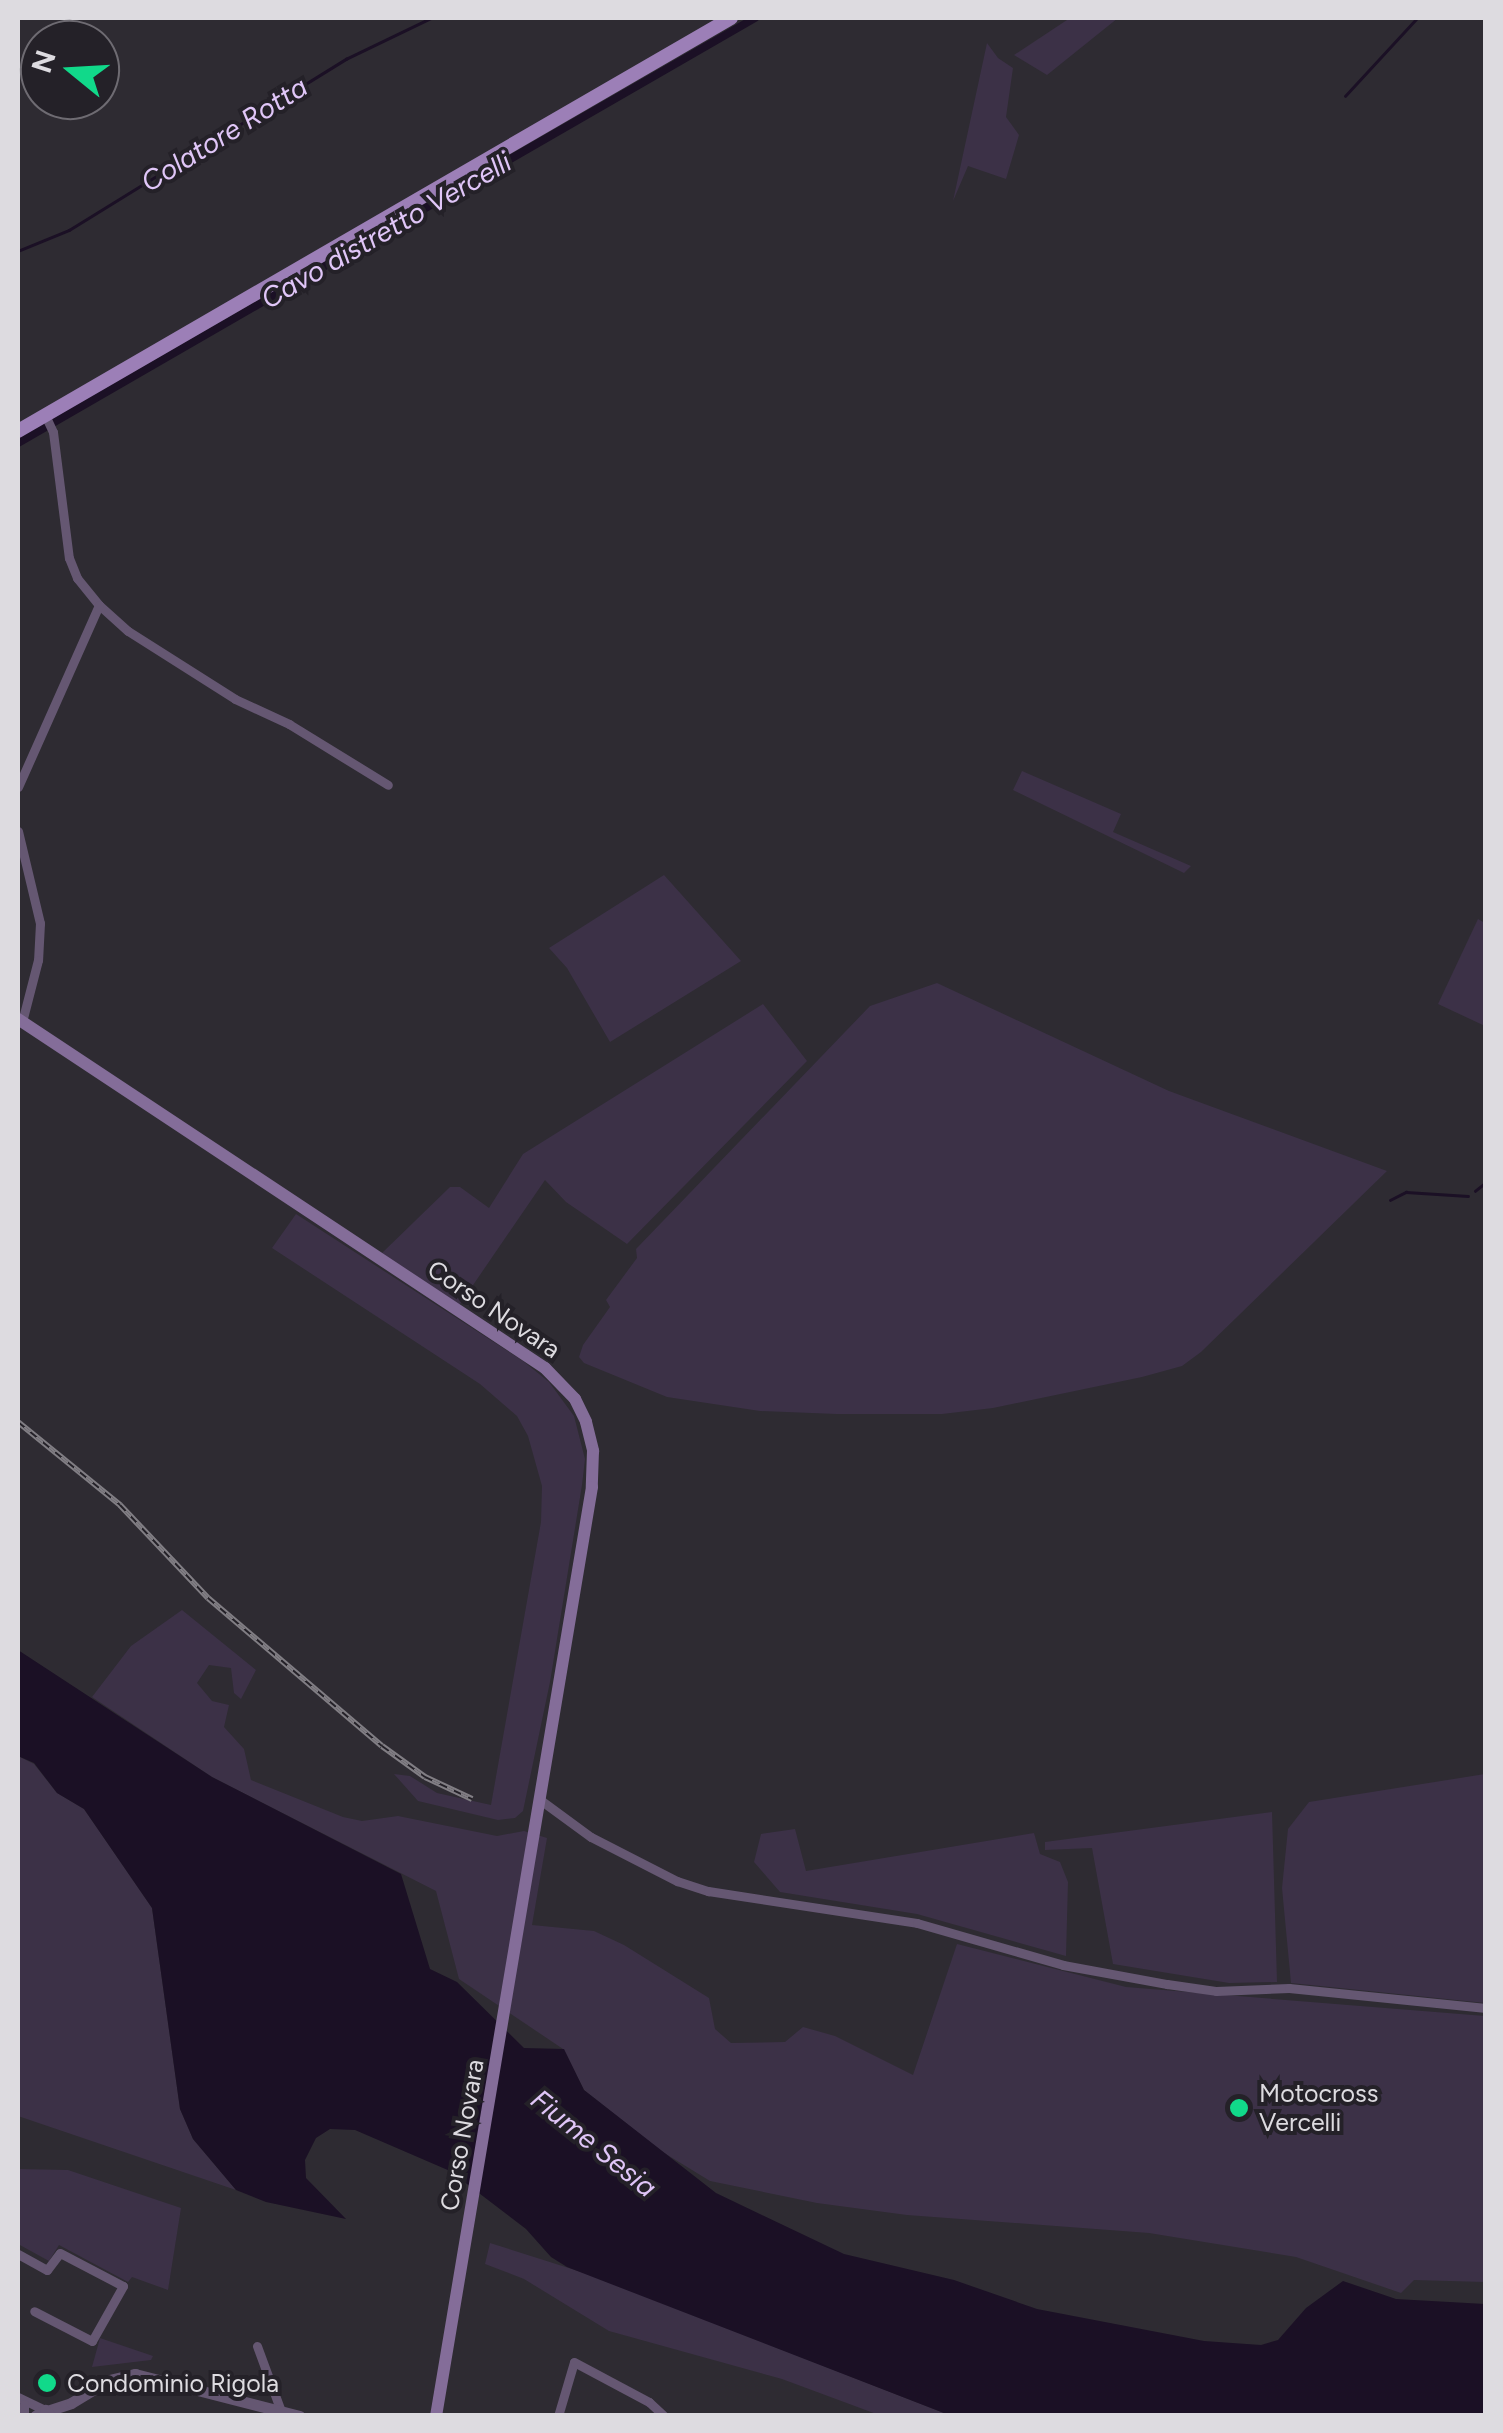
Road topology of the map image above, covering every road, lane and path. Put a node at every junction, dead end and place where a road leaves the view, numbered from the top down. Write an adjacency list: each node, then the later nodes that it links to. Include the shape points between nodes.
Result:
1 (731, 18): 2 (main road)
2 (46, 417): 3 (main road); 4 (street, via 69,558)
3 (18, 430)
4 (99, 605): 5 (street, via 235,699); 6 (street)
5 (388, 785)
6 (18, 787)
7 (18, 830): 8 (street, via 40,923 38,960)
8 (20, 1021): 9 (main road, Corso Novara, via 545,1368 576,1399 594,1451 592,1487)
9 (539, 1798): 10 (street, via 591,1837 708,1891 917,1924 1063,1965 1167,1984 1289,1988); 17 (main road, Corso Novara)
10 (1486, 2008)
11 (18, 2254): 12 (street, via 47,2270 60,2253 123,2286 92,2341)
12 (34, 2311)
13 (256, 2346): 16 (street)
14 (21, 2404): 15 (street)
15 (45, 2414): 16 (street, via 109,2380 135,2374)
16 (290, 2414)
17 (437, 2415)
18 (558, 2416): 19 (street, via 574,2362)
19 (664, 2416)

